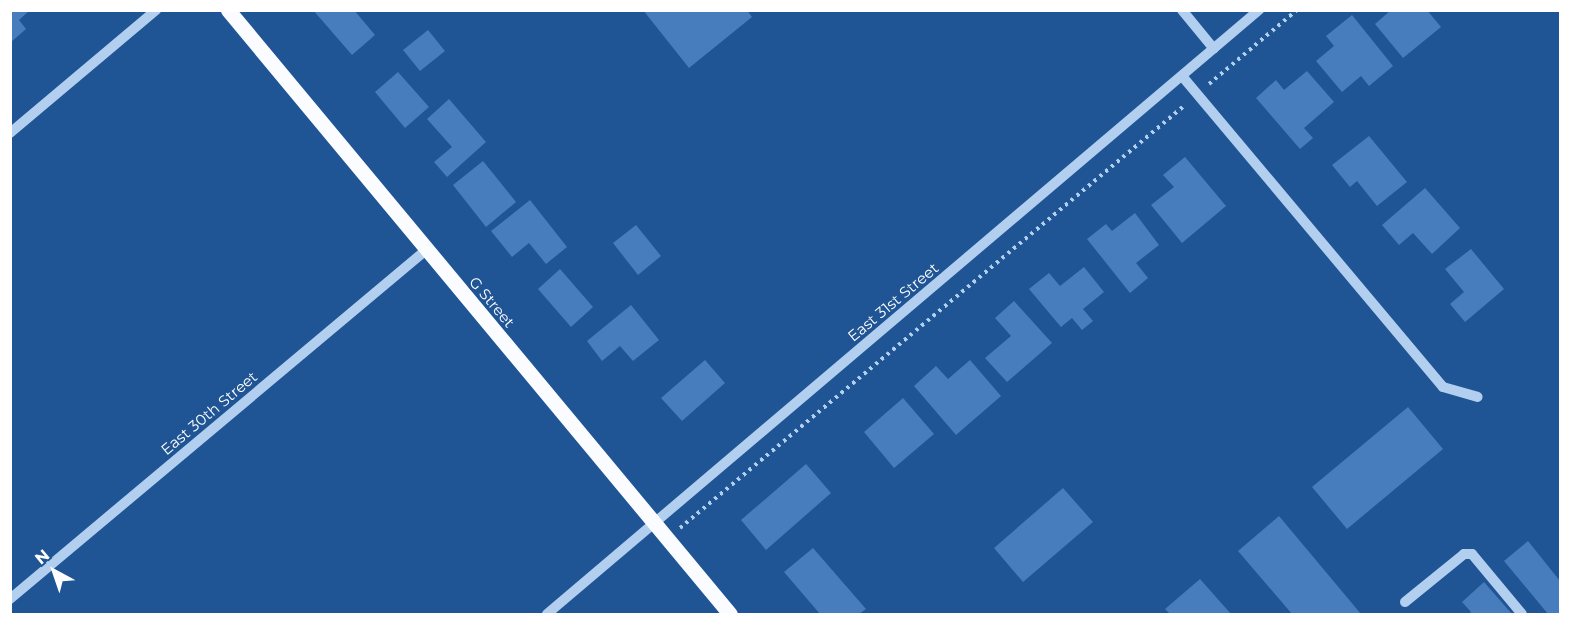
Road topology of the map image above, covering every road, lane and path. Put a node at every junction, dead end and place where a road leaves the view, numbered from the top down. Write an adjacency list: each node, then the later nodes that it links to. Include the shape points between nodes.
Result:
1 (156, 10): 9 (street)
2 (228, 10): 10 (main road, G Street)
3 (1182, 10): 6 (street)
4 (1259, 10): 6 (street, East 31st Street)
5 (1298, 10): 8 (path)
6 (1214, 49): 7 (street, East 31st Street)
7 (1182, 76): 8 (street); 12 (street, East 31st Street)
8 (1197, 94): 11 (street, via 1443,387); 13 (path)
9 (10, 133)
10 (426, 250): 12 (main road, G Street); 14 (street, East 30th Street)
11 (1478, 396)
12 (654, 526): 13 (main road, G Street); 16 (street, East 31st Street)
13 (666, 540): 17 (main road, G Street)
14 (10, 599)
15 (1405, 603): 18 (street, via 1464,554 1472,554)
16 (547, 615)
17 (730, 615)
18 (1522, 615)

